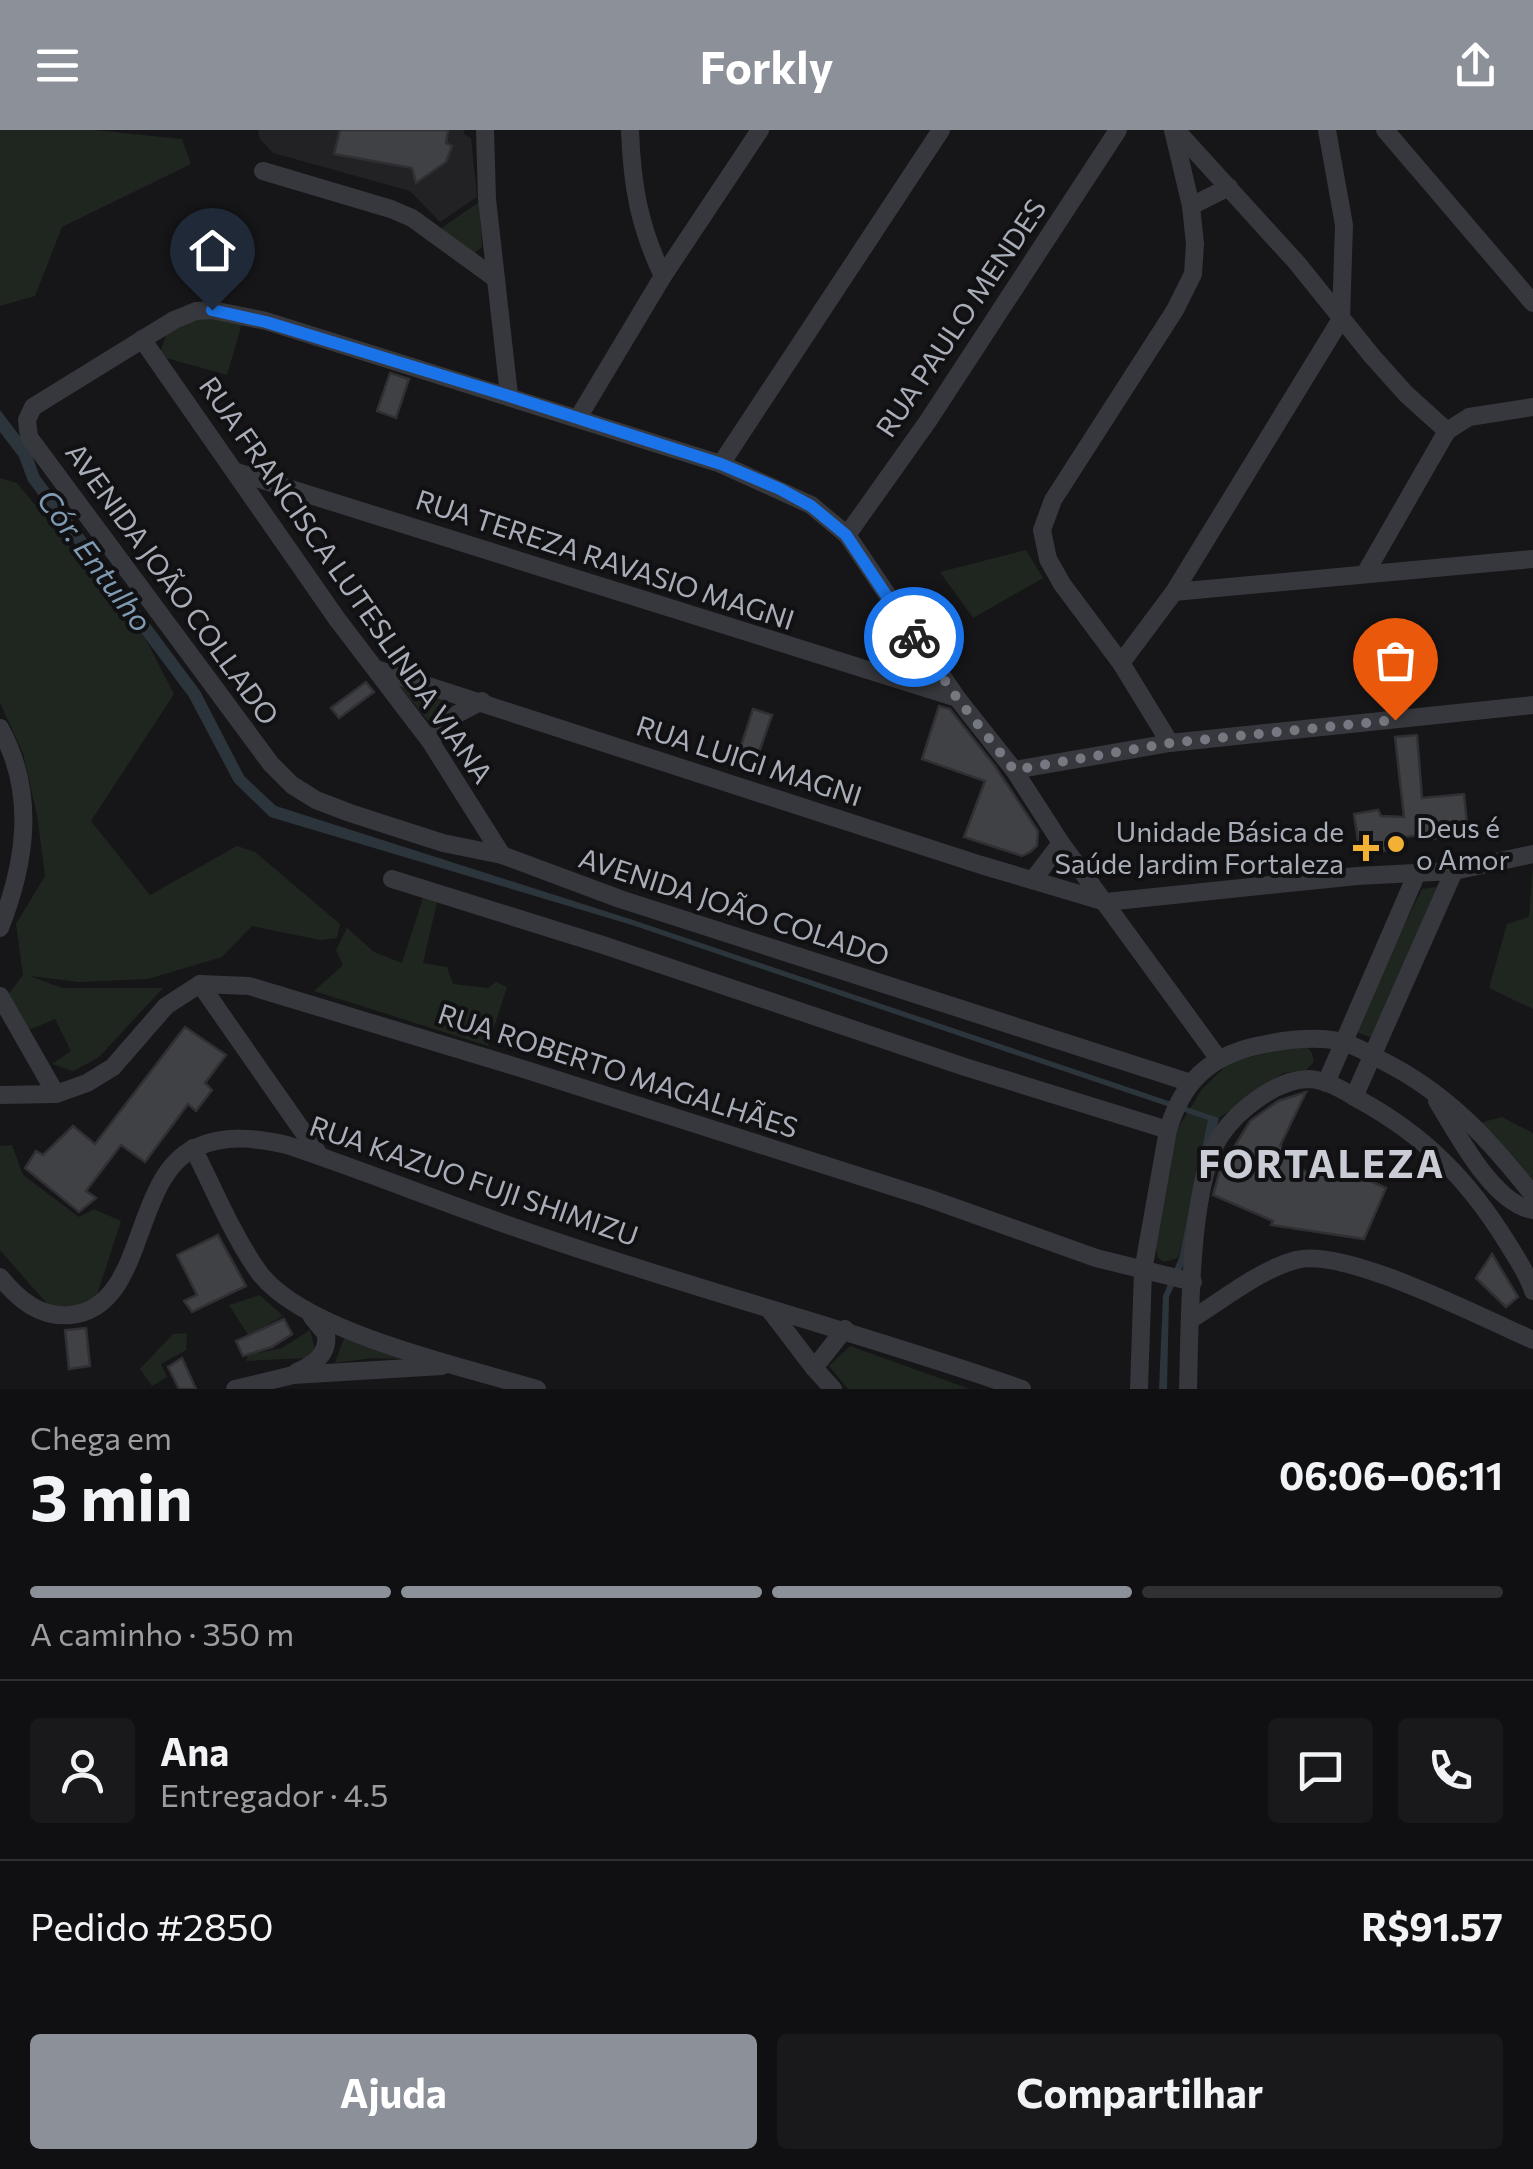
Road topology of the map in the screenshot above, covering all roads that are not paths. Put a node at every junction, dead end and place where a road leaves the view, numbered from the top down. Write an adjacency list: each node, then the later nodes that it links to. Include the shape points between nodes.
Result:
1 (485, 130): 13 (street)
2 (630, 130): 12 (street, via 635,198)
3 (760, 130): 12 (street)
4 (941, 130): 21 (street)
5 (1118, 130): 23 (street, RUA PAULO MENDES)
6 (1174, 130): 10 (street); 11 (street)
7 (1385, 130): 14 (street)
8 (1330, 131): 15 (street, via 1344,225)
9 (263, 171): 13 (street, via 412,218)
10 (1229, 187): 11 (street); 15 (street)
11 (1191, 206): 27 (street, via 1193,274 1053,500 1042,530 1062,584)
12 (663, 276): 19 (street)
13 (496, 280): 17 (street)
14 (1533, 302)
15 (1340, 319): 20 (street); 26 (street)
16 (142, 339): 17 (street, via 174,320 212,310); 22 (street, RUA FRANCISCA LUTESLINDA VIANA); 35 (street, AVENIDA JOÃO COLLADO, via 33,407 26,420 29,437)
17 (509, 396): 19 (street)
18 (1533, 407): 20 (street, via 1469,417)
19 (578, 418): 21 (street)
20 (1447, 431): 25 (street)
21 (721, 464): 23 (street, via 811,506)
22 (237, 472): 28 (street, RUA FRANCISCA LUTESLINDA VIANA); 29 (street, RUA TEREZA RAVASIO MAGNI)
23 (846, 535): 29 (street)
24 (1533, 559): 25 (street)
25 (1366, 572): 26 (street)
26 (1174, 592): 27 (street)
27 (1121, 663): 34 (street)
28 (376, 669): 30 (street, RUA LUIGI MAGNI); 33 (street, RUA FRANCISCA LUTESLINDA VIANA)
29 (957, 698): 36 (street)
30 (482, 701): 33 (street); 43 (street, RUA LUIGI MAGNI)
31 (1533, 705): 34 (street)
32 (0, 728): 45 (street, via 19,772 24,830)
33 (430, 741): 39 (street, RUA FRANCISCA LUTESLINDA VIANA)
34 (1170, 743): 36 (street)
35 (271, 764): 39 (street, AVENIDA JOÃO COLADO, via 292,785 333,807)
36 (1014, 770): 37 (street)
37 (1061, 842): 43 (street); 44 (street)
38 (1533, 854): 40 (street)
39 (502, 855): 52 (street, AVENIDA JOÃO COLADO)
40 (1454, 871): 41 (street); 49 (street)
41 (1417, 873): 44 (street); 48 (street)
42 (392, 879): 57 (street)
43 (1033, 880): 44 (street, RUA LUIGI MAGNI)
44 (1106, 902): 50 (street)
45 (0, 928)
46 (200, 984): 54 (street, via 166,1006 113,1066); 59 (street); 62 (street, RUA ROBERTO MAGALHÃES, via 249,986 517,1067)
47 (0, 996): 54 (street)
48 (1343, 1042): 49 (street); 50 (street, via 1274,1042); 53 (street)
49 (1372, 1055): 51 (street); 56 (street)
50 (1218, 1058): 52 (street)
51 (1425, 1082): 60 (street, via 1487,1140); 61 (street, via 1500,1192)
52 (1191, 1083): 57 (street)
53 (1326, 1083): 56 (street); 64 (street, via 1308,1079 1276,1089 1220,1136 1203,1185)
54 (56, 1094): 55 (street)
55 (0, 1095)
56 (1354, 1097): 65 (street, via 1434,1150 1494,1221)
57 (1168, 1130): 62 (street)
58 (193, 1148): 59 (street, RUA KAZUO FUJI SHIMIZU, via 246,1138); 63 (street, via 164,1176 122,1275 95,1307 58,1316 31,1308); 67 (street, via 258,1270)
59 (320, 1156): 66 (street, RUA KAZUO FUJI SHIMIZU, via 537,1236)
60 (1533, 1196)
61 (1533, 1210)
62 (1143, 1271): 64 (street, RUA ROBERTO MAGALHÃES); 78 (street)
63 (0, 1277)
64 (1193, 1282): 68 (street)
65 (1532, 1282)
66 (769, 1309): 69 (street, RUA KAZUO FUJI SHIMIZU); 72 (street)
67 (310, 1315): 71 (street); 73 (street, via 326,1334 325,1350)
68 (1190, 1320): 70 (street, via 1272,1270 1313,1258 1354,1264); 79 (street)
69 (845, 1329): 72 (street); 77 (street, RUA KAZUO FUJI SHIMIZU)
70 (1533, 1340)
71 (450, 1365): 73 (street); 75 (street)
72 (814, 1368): 76 (street)
73 (292, 1374): 74 (street)
74 (235, 1389)
75 (537, 1389)
76 (833, 1389)
77 (1022, 1389)
78 (1139, 1389)
79 (1188, 1389)

